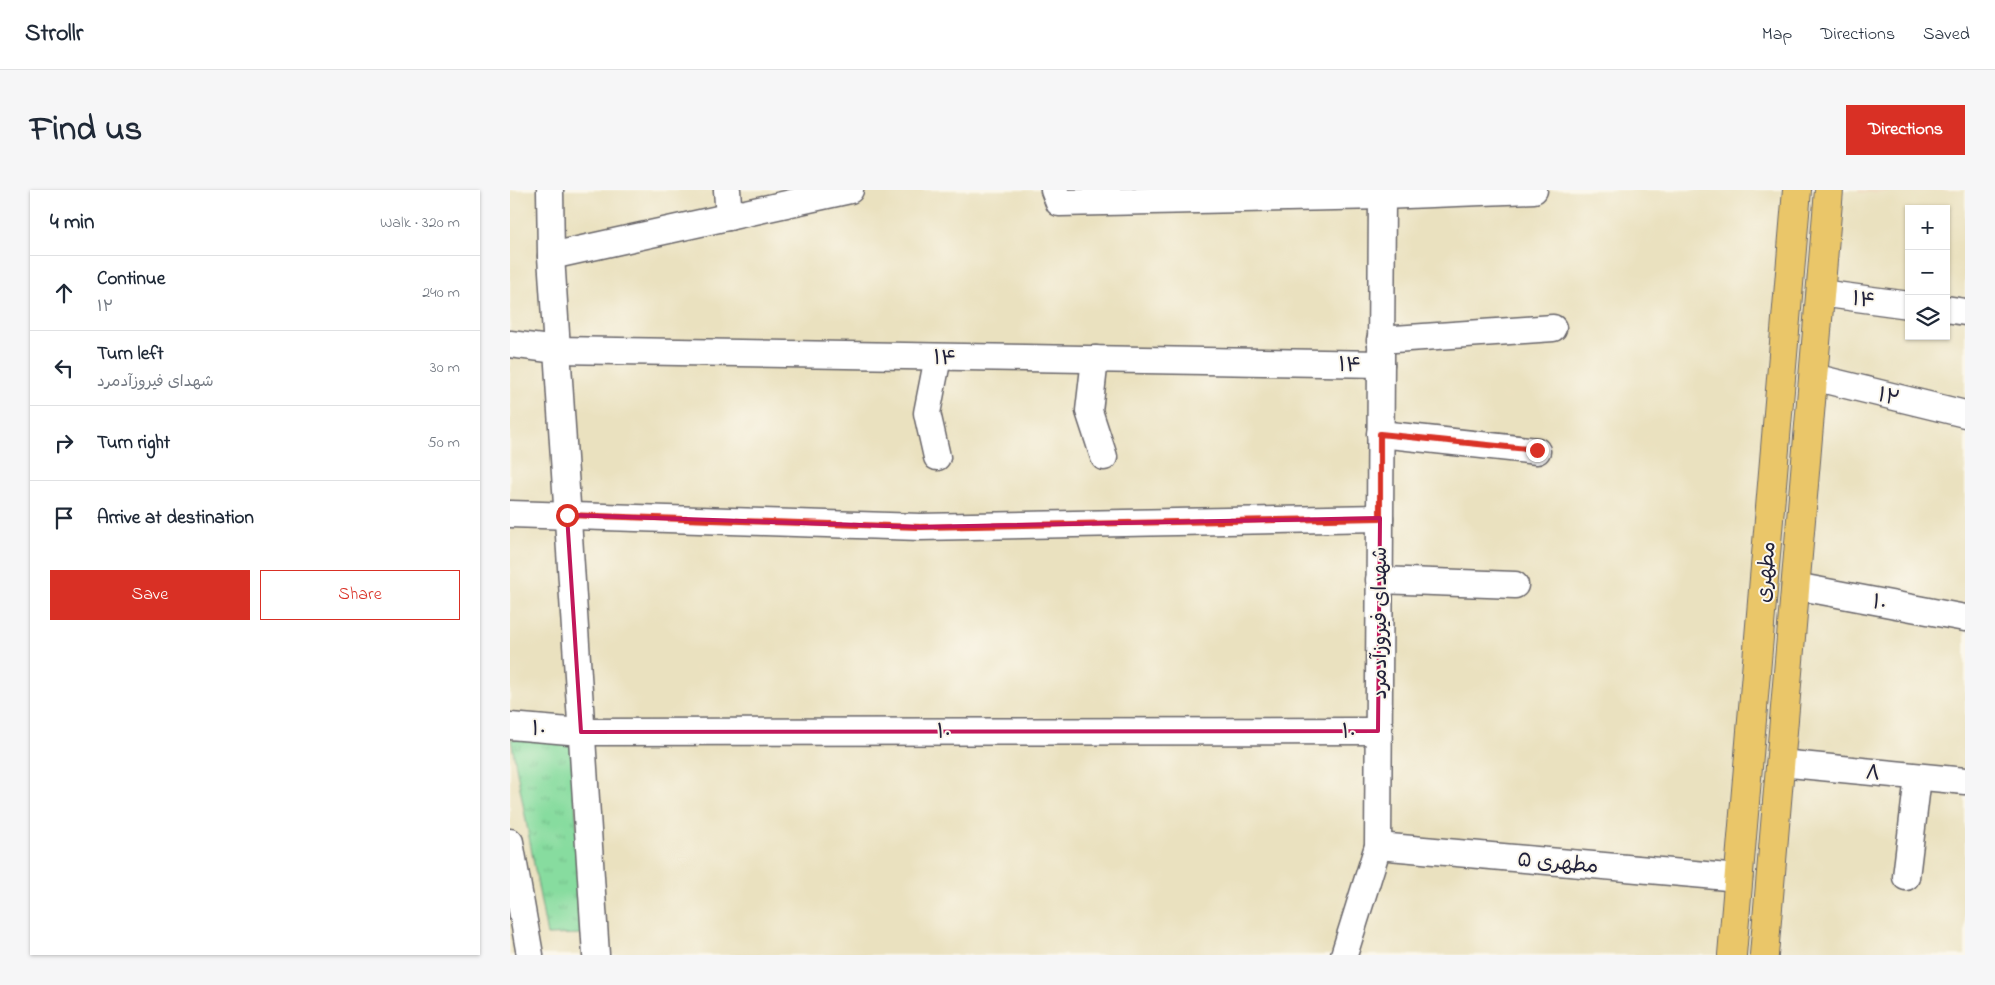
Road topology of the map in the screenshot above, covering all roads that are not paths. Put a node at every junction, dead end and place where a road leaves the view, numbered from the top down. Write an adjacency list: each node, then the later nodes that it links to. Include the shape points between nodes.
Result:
1 (550, 190): 10 (street)
2 (727, 190): 9 (street)
3 (850, 190): 9 (street)
4 (1054, 190): 8 (street, via 1059,203)
5 (1534, 190): 8 (street)
6 (1797, 190): 43 (main road, مطهری)
7 (1829, 190): 11 (main road, مطهری)
8 (1369, 193): 18 (street, شهدای فیروزآدمرد)
9 (729, 216): 10 (street)
10 (551, 256): 17 (street)
11 (1820, 293): 12 (street, ۱۴); 21 (main road, مطهری)
12 (1905, 304)
13 (1950, 310): 14 (street)
14 (1965, 312)
15 (1553, 328): 18 (street, ۱۴)
16 (510, 344): 17 (street, ۱۴)
17 (557, 350): 19 (street, ۱۴); 28 (street)
18 (1381, 352): 20 (street, ۱۴); 23 (street, شهدای فیروزآدمرد)
19 (938, 357): 20 (street, ۱۴); 25 (street, via 927,413)
20 (1095, 359): 26 (street, via 1090,411)
21 (1813, 377): 22 (street, ۱۲); 32 (main road, مطهری)
22 (1965, 414)
23 (1380, 434): 24 (street); 29 (street, شهدای فیروزآدمرد)
24 (1537, 450)
25 (936, 457)
26 (1104, 457)
27 (510, 514): 28 (street)
28 (567, 515): 29 (street, via 920,527); 36 (street)
29 (1380, 518): 30 (street, شهدای فیروزآدمرد)
30 (1379, 580): 31 (street); 35 (street, شهدای فیروزآدمرد)
31 (1515, 585)
32 (1795, 586): 33 (street, ۱۰); 37 (main road, مطهری)
33 (1965, 618)
34 (510, 726): 36 (street, ۱۰)
35 (1378, 731): 36 (street, ۱۰); 41 (street, شهدای فیروزآدمرد)
36 (581, 732): 45 (street)
37 (1780, 762): 38 (street, ۸); 48 (main road, مطهری)
38 (1918, 776): 39 (street, ۸); 42 (street)
39 (1965, 781)
40 (510, 842): 44 (street)
41 (1378, 846): 43 (street, مطهری ۵); 46 (street, شهدای فیروزآدمرد)
42 (1906, 877)
43 (1739, 878): 47 (main road, مطهری)
44 (530, 955)
45 (596, 955)
46 (1344, 955)
47 (1732, 955)
48 (1764, 955)

